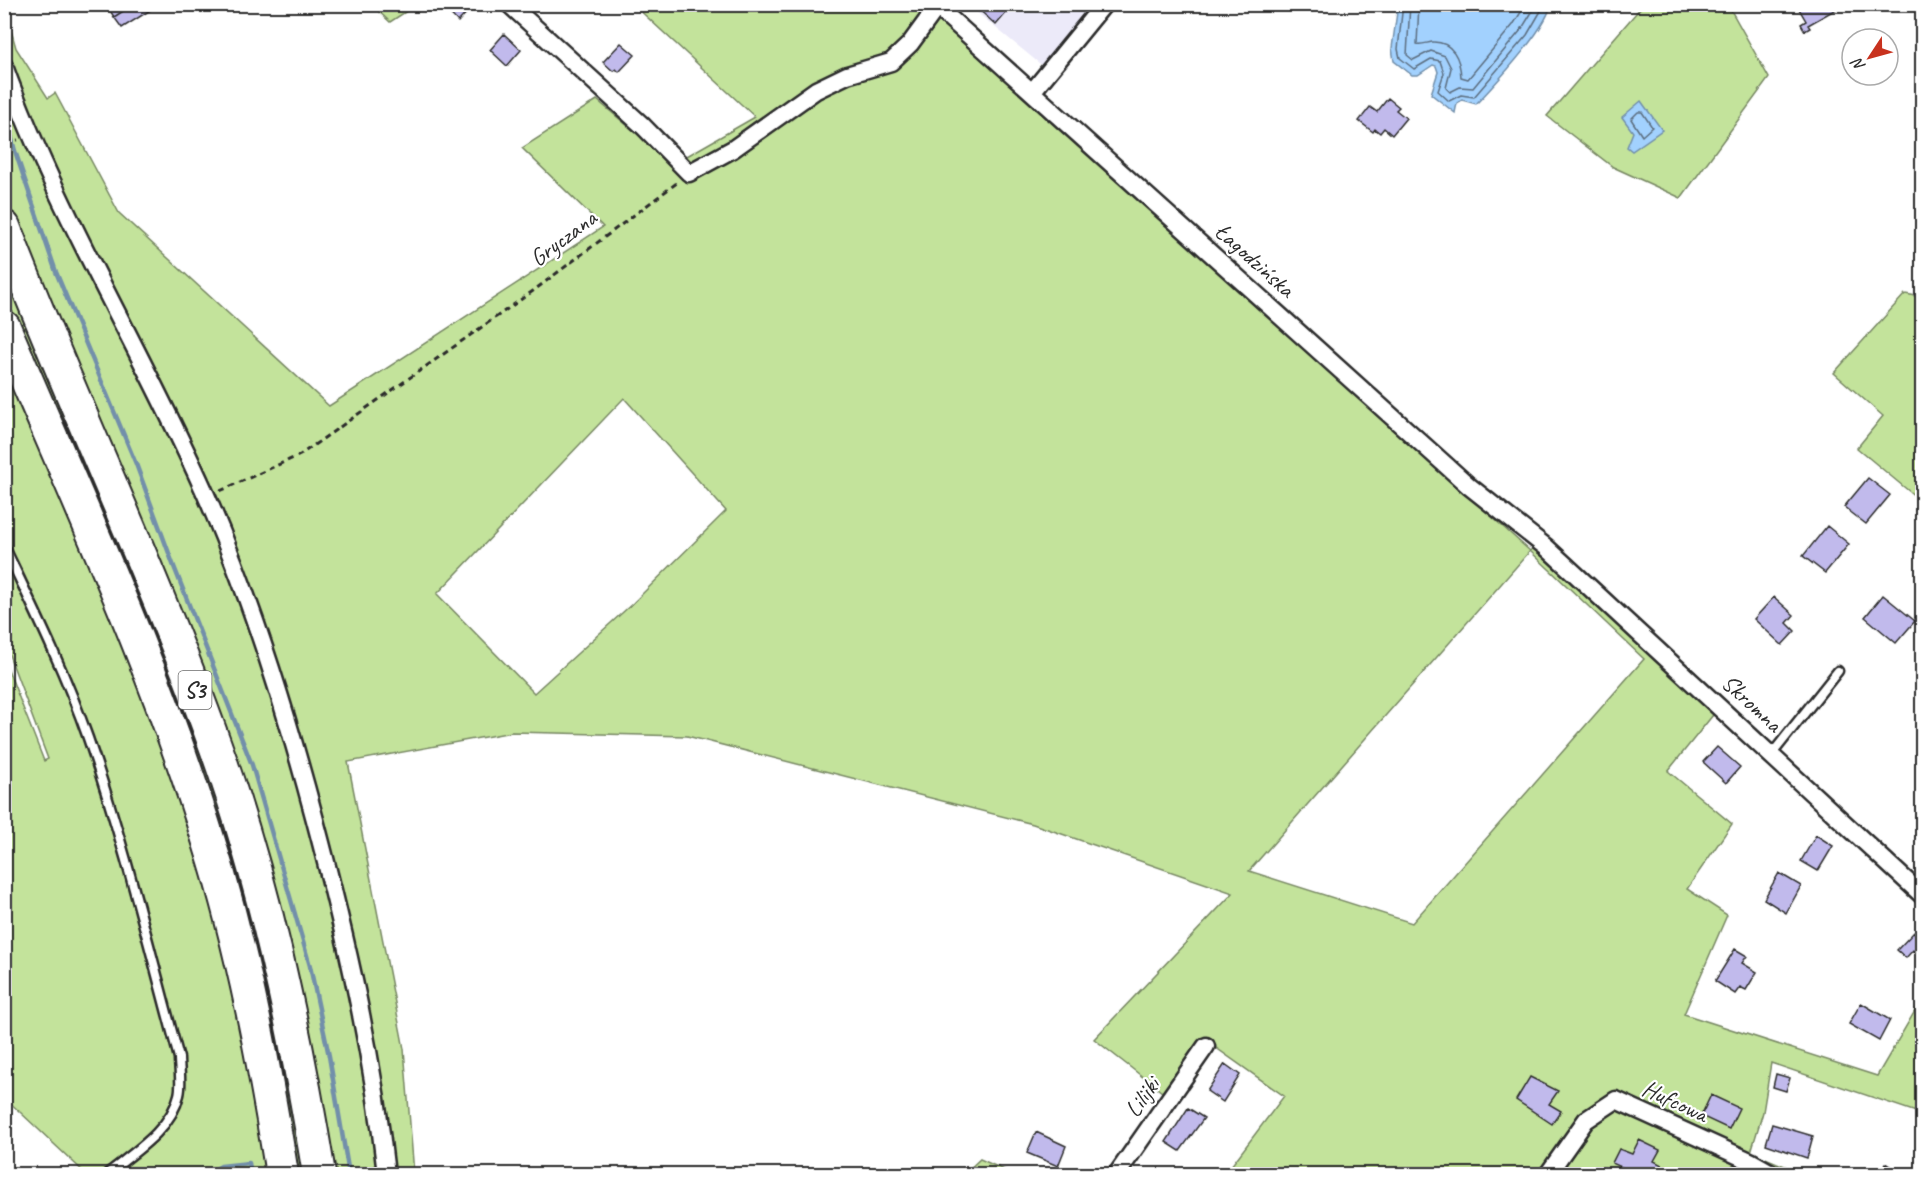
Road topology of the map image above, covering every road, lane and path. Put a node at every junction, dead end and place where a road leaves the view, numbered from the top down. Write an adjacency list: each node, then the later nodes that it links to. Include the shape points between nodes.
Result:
1 (510, 4): 8 (street)
2 (1104, 4): 5 (street)
3 (935, 6): 5 (street, Łagodzińska); 8 (street, via 910,44 891,62 847,75 816,90 733,149)
4 (4, 66): 11 (street, via 49,176 140,353)
5 (1032, 92): 13 (street, Łagodzińska, via 1470,486)
6 (4, 129): 7 (path, via 9,141)
7 (16, 141)
8 (689, 173): 11 (path, Gryczana, via 534,291 300,455)
9 (4, 227): 20 (highway, S3, via 188,672 242,826 279,964)
10 (4, 327): 19 (highway, S3, via 154,684 209,842 248,994)
11 (207, 497): 21 (street, via 285,712 343,924 368,1046)
12 (4, 546): 18 (lane, via 87,737 118,834 179,1058 180,1093 174,1112 163,1127)
13 (1546, 547): 15 (street, Skromna)
14 (1838, 671): 15 (lane)
15 (1772, 754): 16 (street, Skromna)
16 (1923, 895)
17 (1206, 1046): 22 (street, Lilijki)
18 (107, 1174)
19 (282, 1174)
20 (319, 1174)
21 (386, 1174)
22 (1117, 1174)
23 (1548, 1174): 24 (street, Hufcowa, via 1586,1120 1616,1100)
24 (1773, 1174)

